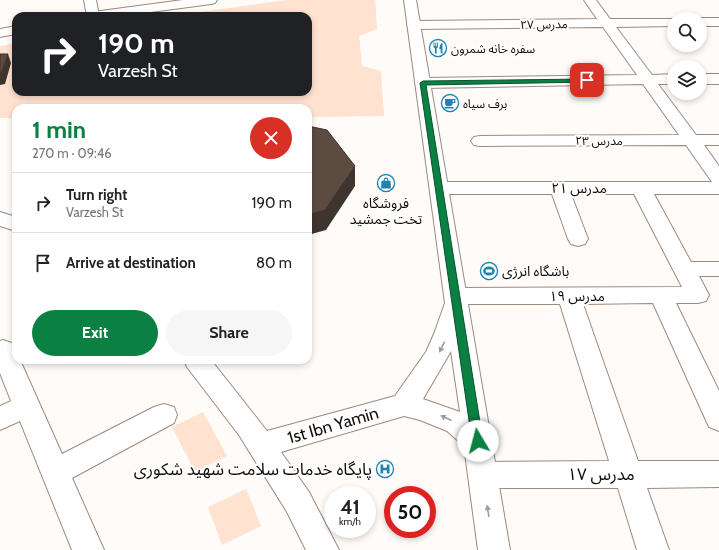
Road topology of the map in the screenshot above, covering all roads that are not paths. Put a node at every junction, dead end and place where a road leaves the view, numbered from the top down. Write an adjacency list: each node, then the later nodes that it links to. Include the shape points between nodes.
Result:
1 (90, 0): 5 (street)
2 (210, 0): 6 (street)
3 (410, 0): 11 (street)
4 (590, 0): 10 (street)
5 (92, 12)
6 (122, 12)
7 (667, 22): 10 (street, مدرس ۲۷)
8 (707, 22): 9 (street)
9 (719, 22)
10 (606, 23): 11 (street, مدرس ۲۷); 17 (street)
11 (414, 25): 18 (street)
12 (12, 31): 13 (street)
13 (0, 33)
14 (667, 79): 17 (street)
15 (707, 79): 16 (street)
16 (719, 79)
17 (647, 80): 18 (street); 19 (street)
18 (423, 83): 23 (street)
19 (691, 140): 20 (street, مدرس ۲۳); 21 (street, مدرس ۲۳); 22 (street)
20 (719, 140)
21 (480, 141)
22 (719, 179)
23 (439, 188): 24 (street, مدرس ۲۱); 32 (street)
24 (559, 188): 25 (street, مدرس ۲۱); 29 (street)
25 (641, 188): 26 (street, مدرس ۲۱); 30 (street)
26 (719, 188)
27 (0, 218): 28 (street)
28 (12, 223)
29 (578, 239)
30 (684, 269): 31 (street); 34 (street, مدرس ۱۹, via 698,295)
31 (719, 269)
32 (456, 296): 33 (street, مدرس ۱۹); 37 (street, one-way to 37, via 445,340 426,375); 42 (street)
33 (569, 296): 34 (street, مدرس ۱۹); 45 (street)
34 (661, 296): 41 (street)
35 (6, 349): 38 (street)
36 (199, 364): 43 (street)
37 (404, 405): 42 (street, one-way to 37, via 457,423); 43 (street, 1st Ibn Yamin)
38 (27, 406): 40 (street); 44 (street)
39 (164, 415): 44 (street)
40 (0, 418)
41 (719, 419)
42 (478, 441): 47 (street)
43 (261, 445): 49 (street, via 298,502)
44 (55, 472): 48 (street)
45 (628, 474): 46 (street, مدرس ۱۷); 47 (street, مدرس ۱۷); 51 (street)
46 (719, 474)
47 (482, 475): 50 (street, one-way to 47)
48 (87, 550)
49 (323, 550)
50 (494, 550)
51 (654, 550)

